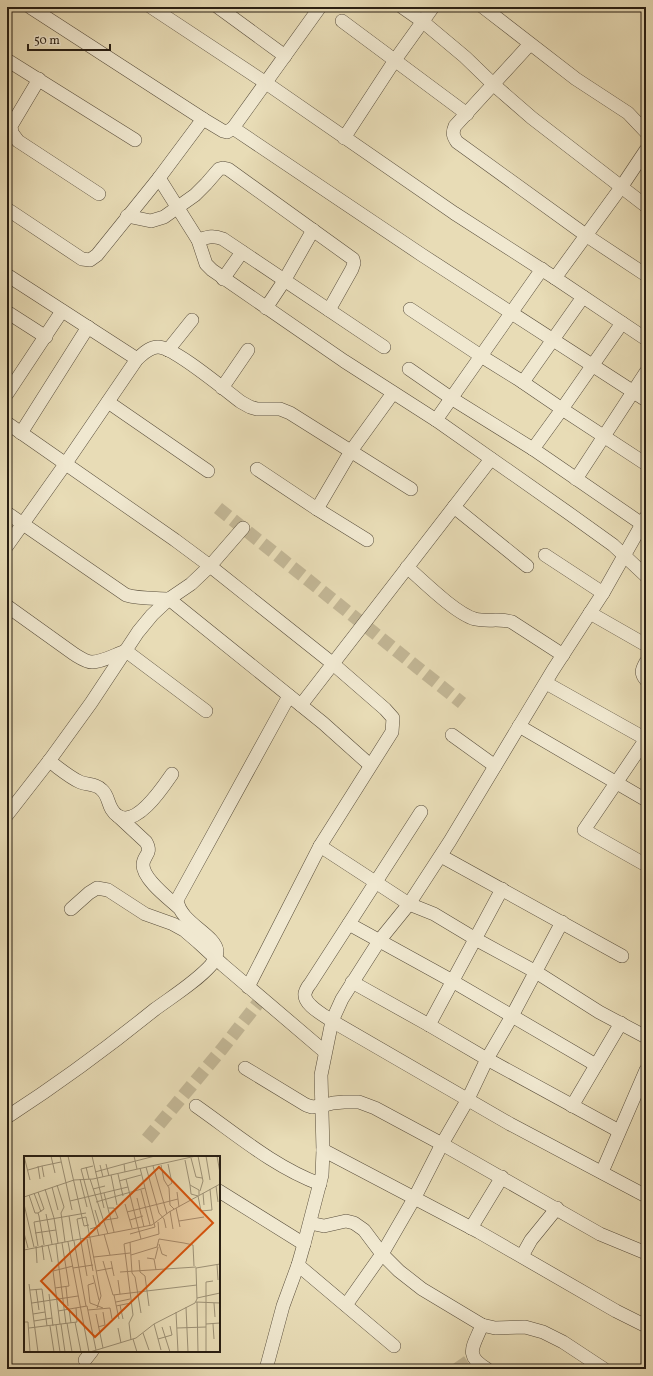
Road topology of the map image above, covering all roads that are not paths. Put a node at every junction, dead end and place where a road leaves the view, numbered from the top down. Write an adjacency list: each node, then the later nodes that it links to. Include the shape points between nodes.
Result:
1 (30, 7): 18 (street)
2 (151, 7): 15 (street)
3 (218, 7): 11 (street)
4 (402, 7): 9 (street)
5 (433, 7): 9 (street)
6 (483, 7): 10 (street)
7 (318, 8): 11 (street)
8 (342, 21): 13 (street)
9 (422, 21): 13 (street); 16 (street, via 466,57)
10 (530, 44): 16 (street); 20 (street, via 576,79 628,113)
11 (285, 56): 15 (street)
12 (7, 60): 14 (street)
13 (395, 60): 17 (street); 21 (street)
14 (39, 79): 22 (street); 26 (street, via 11,126 12,133 18,141)
15 (266, 83): 19 (street); 21 (street)
16 (494, 85): 17 (street); 25 (street, via 532,118)
17 (467, 114): 32 (street, via 453,131 453,137 457,142)
18 (203, 119): 19 (street, via 223,131 227,132); 24 (street)
19 (233, 128): 47 (street)
20 (646, 132)
21 (344, 138): 35 (street)
22 (135, 140)
23 (646, 150): 25 (street)
24 (159, 178): 28 (street); 30 (street)
25 (622, 186): 27 (street); 32 (street)
26 (99, 194)
27 (646, 206)
28 (178, 208): 30 (street, via 164,217 151,220); 31 (street, via 223,168 228,169); 33 (street)
29 (10, 211): 30 (street, via 82,259 90,260 97,255)
30 (127, 216)
31 (313, 230): 40 (street); 44 (street, via 349,255 354,263)
32 (586, 236): 37 (street); 38 (street)
33 (198, 240): 34 (street, via 216,236); 39 (street, via 206,264)
34 (242, 252): 39 (street); 40 (street)
35 (542, 269): 38 (street); 47 (street)
36 (7, 275): 45 (street)
37 (646, 275)
38 (555, 278): 41 (street)
39 (223, 279): 42 (street)
40 (284, 281): 42 (street); 44 (street)
41 (583, 297): 49 (street); 53 (street)
42 (266, 308): 65 (street)
43 (410, 309): 57 (street)
44 (329, 310): 54 (street)
45 (62, 311): 50 (street); 51 (street)
46 (7, 312): 51 (street)
47 (510, 313): 53 (street); 57 (street)
48 (192, 320): 55 (street)
49 (622, 322): 52 (street); 59 (street)
50 (88, 327): 58 (street); 73 (street)
51 (46, 337): 66 (street)
52 (646, 339)
53 (553, 340): 59 (street); 62 (street)
54 (384, 347)
55 (168, 350): 58 (street, via 153,348); 63 (street)
56 (248, 350): 63 (street)
57 (481, 356): 62 (street); 67 (street)
58 (136, 359): 69 (street)
59 (591, 365): 64 (street); 70 (street)
60 (409, 369): 67 (street)
61 (646, 372): 64 (street)
62 (524, 382): 70 (street)
63 (222, 388): 76 (street, via 250,407 280,409 290,413)
64 (633, 392): 68 (street); 74 (street)
65 (394, 393): 71 (street); 76 (street)
66 (7, 394)
67 (451, 398): 71 (street); 75 (street)
68 (646, 400)
69 (108, 402): 78 (street); 81 (street)
70 (562, 409): 74 (street); 75 (street)
71 (436, 420): 77 (street)
72 (7, 423): 73 (street)
73 (21, 433): 78 (street)
74 (604, 436): 79 (street); 82 (street)
75 (533, 449): 82 (street)
76 (351, 451): 83 (street); 85 (street)
77 (491, 459): 84 (street); 92 (street)
78 (66, 463): 88 (street); 94 (street)
79 (646, 464)
80 (257, 469): 85 (street)
81 (208, 472)
82 (576, 479): 87 (street)
83 (411, 488)
84 (454, 507): 95 (street); 96 (street)
85 (317, 509): 90 (street)
86 (7, 513): 88 (street)
87 (644, 521): 92 (street)
88 (23, 524): 91 (street); 99 (street, via 126,595 137,599)
89 (242, 528): 94 (street)
90 (367, 540)
91 (7, 546)
92 (624, 554): 97 (street); 98 (street)
93 (545, 555): 98 (street)
94 (210, 566): 99 (street, via 191,584); 106 (street)
95 (527, 566)
96 (407, 567): 104 (street, via 466,616 512,622); 106 (street)
97 (646, 576)
98 (603, 593): 101 (street)
99 (169, 599): 103 (street, via 152,615); 109 (street)
100 (7, 606): 103 (street, via 84,660 102,660)
101 (590, 613): 102 (street); 104 (street)
102 (646, 645)
103 (126, 651): 111 (street); 115 (street)
104 (563, 655): 108 (street)
105 (646, 662): 107 (street, via 642,675)
106 (332, 663): 110 (street); 116 (street, via 393,718 392,732)
107 (646, 680)
108 (546, 682): 112 (street); 114 (street)
109 (289, 696): 110 (street); 130 (street, via 177,900)
110 (301, 705): 116 (street)
111 (206, 711)
112 (519, 726): 117 (street); 119 (street)
113 (452, 735): 117 (street)
114 (646, 739): 119 (street)
115 (49, 761): 122 (street); 123 (street, via 79,782 103,790 109,806)
116 (370, 765): 124 (street)
117 (495, 766): 125 (street)
118 (172, 774): 123 (street, via 143,810 131,816)
119 (616, 782): 120 (street); 126 (street, via 584,830)
120 (646, 800)
121 (422, 812): 127 (street)
122 (7, 815)
123 (118, 816): 130 (street, via 149,847 143,864 145,875)
124 (320, 846): 127 (street); 141 (street)
125 (441, 856): 128 (street); 129 (street)
126 (646, 865)
127 (376, 882): 129 (street); 133 (street)
128 (502, 890): 132 (street); 134 (street)
129 (409, 904): 134 (street, via 434,914); 135 (street)
130 (178, 907): 137 (street, via 214,945 217,951)
131 (71, 909): 137 (street, via 97,888 108,890 145,914 184,930)
132 (562, 922): 136 (street); 138 (street)
133 (349, 924): 135 (street); 143 (street, via 305,993 311,1007)
134 (476, 939): 138 (street); 139 (street)
135 (379, 941): 139 (street); 140 (street)
136 (622, 956)
137 (215, 958): 141 (street); 156 (street, via 196,978 150,1014 48,1090)
138 (536, 972): 142 (street); 144 (street)
139 (453, 981): 142 (street); 145 (street)
140 (352, 982): 143 (street); 145 (street)
141 (248, 987): 147 (street)
142 (512, 1016): 148 (street); 149 (street)
143 (332, 1021): 147 (street); 152 (street)
144 (621, 1023): 146 (street); 149 (street)
145 (430, 1025): 148 (street)
146 (646, 1037)
147 (325, 1052): 154 (street, via 321,1075)
148 (487, 1059): 152 (street); 155 (street)
149 (596, 1065): 155 (street)
150 (245, 1068): 154 (street, via 306,1105)
151 (646, 1070): 157 (street)
152 (468, 1099): 158 (street); 160 (street)
153 (196, 1106): 162 (street, via 285,1168)
154 (321, 1106): 158 (street, via 359,1102); 159 (street)
155 (572, 1106): 157 (street)
156 (7, 1117)
157 (619, 1131): 160 (street)
158 (442, 1144): 161 (street); 165 (street)
159 (323, 1150): 162 (street); 165 (street)
160 (602, 1172): 164 (street)
161 (502, 1177): 166 (street); 168 (street)
162 (320, 1184): 167 (street)
163 (220, 1192): 169 (street)
164 (646, 1196)
165 (415, 1197): 168 (street); 171 (street)
166 (557, 1208): 170 (street, via 600,1234); 172 (street)
167 (310, 1223): 169 (street); 171 (street, via 324,1226 346,1221 354,1223 364,1230)
168 (471, 1228): 172 (street)
169 (304, 1244): 173 (street)
170 (646, 1253)
171 (382, 1254): 174 (street); 175 (street, via 398,1271 422,1289)
172 (522, 1256): 176 (street, via 609,1308)
173 (298, 1266): 174 (street); 178 (street, via 283,1306)
174 (346, 1305): 177 (street)
175 (482, 1325): 179 (street, via 471,1352 477,1363); 180 (street, via 495,1328 525,1327 543,1332)
176 (646, 1326)
177 (394, 1346)
178 (266, 1369)
179 (487, 1369)
180 (604, 1369)

